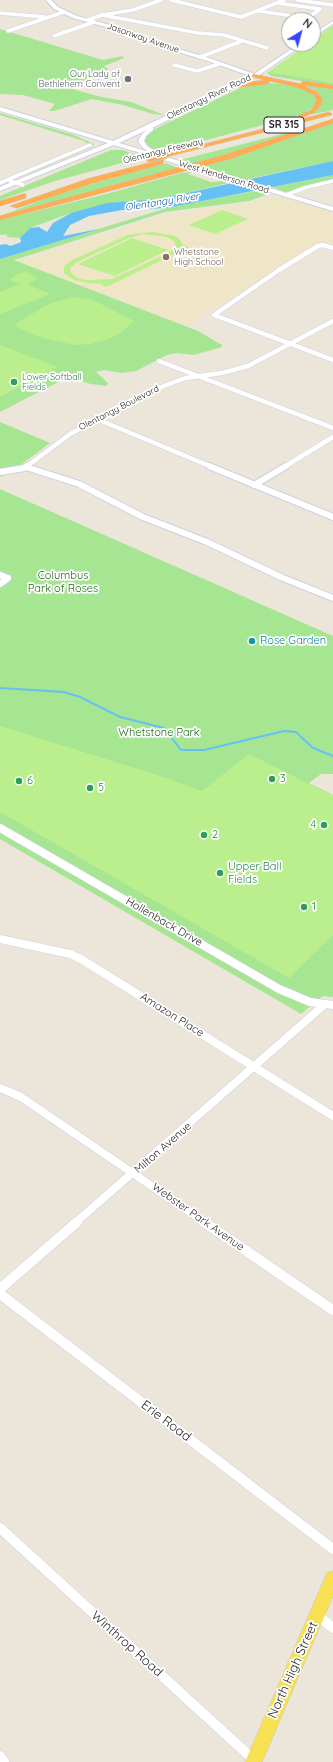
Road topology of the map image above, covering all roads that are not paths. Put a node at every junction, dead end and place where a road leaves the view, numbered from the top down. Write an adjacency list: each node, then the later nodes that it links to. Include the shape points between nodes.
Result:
1 (48, 0): 9 (main road, Jasonway Avenue)
2 (161, 0): 11 (street, via 133,10)
3 (171, 0): 8 (street, via 241,17)
4 (284, 0): 6 (street)
5 (297, 0): 7 (street)
6 (277, 3): 8 (street); 8 (street, via 320,9 308,18)
7 (333, 5)
8 (258, 10)
9 (64, 12): 12 (street); 13 (main road, Jasonway Avenue)
10 (0, 13): 12 (street)
11 (102, 15): 13 (street); 19 (street, via 198,33 224,35)
12 (50, 17): 17 (street)
13 (88, 20): 14 (main road, Jasonway Avenue)
14 (94, 22): 18 (street); 22 (main road, Jasonway Avenue, via 130,32 151,43)
15 (333, 22): 16 (main road)
16 (321, 30)
17 (8, 31)
18 (54, 36)
19 (242, 41): 20 (street); 22 (street)
20 (267, 48)
21 (290, 52): 25 (main road, Olentangy River Road)
22 (200, 57): 23 (main road, Jasonway Avenue)
23 (219, 64): 24 (street, via 197,71); 25 (main road, Jasonway Avenue)
24 (174, 65)
25 (255, 75): 26 (main road, Olentangy River Road); 27 (highway); 28 (highway)
26 (235, 86): 27 (highway, via 272,82); 32 (main road, Olentangy River Road)
27 (304, 87): 33 (highway, via 318,97 319,103 313,111)
28 (333, 87)
29 (0, 109): 34 (main road, West Henderson Road)
30 (333, 113): 33 (highway, Olentangy Freeway / SR 315)
31 (333, 119): 36 (highway, Olentangy Freeway / SR 315, via 175,158); 37 (highway, via 261,146)
32 (155, 124): 34 (main road, Olentangy River Road); 36 (main road, via 141,140)
33 (235, 137): 36 (highway, Olentangy Freeway / SR 315)
34 (112, 143): 36 (main road, West Henderson Road); 42 (main road, Olentangy River Road); 43 (main road, Olentangy River Road, via 110,148)
35 (90, 145): 39 (street)
36 (162, 158): 37 (main road, West Henderson Road); 47 (highway, Olentangy Freeway / SR 315, bridge, via 149,159 82,177); 49 (highway, Olentangy Freeway / SR 315)
37 (191, 167): 46 (main road, West Henderson Road); 50 (highway)
38 (0, 178): 39 (street)
39 (6, 180): 41 (street); 42 (street)
40 (333, 181): 46 (street)
41 (0, 182)
42 (15, 183): 43 (street); 44 (main road, Olentangy River Road)
43 (23, 185): 45 (main road, Olentangy River Road)
44 (0, 189)
45 (0, 194)
46 (286, 195): 48 (main road, West Henderson Road)
47 (0, 204)
48 (333, 209)
49 (0, 211)
50 (0, 218)
51 (333, 248): 53 (street, via 318,246 215,314 215,317)
52 (333, 321): 53 (street, Olentangy Boulevard)
53 (289, 344): 54 (street); 56 (street, Olentangy Boulevard, via 248,366)
54 (333, 360)
55 (159, 361): 56 (street)
56 (199, 377): 57 (street, Olentangy Boulevard, via 185,378 151,391); 58 (street)
57 (97, 419): 60 (street, Olentangy Boulevard, via 60,440); 62 (street)
58 (333, 428)
59 (333, 437): 62 (street)
60 (26, 467): 61 (street, Olentangy Boulevard); 66 (street, via 79,484 137,514 208,542 283,578)
61 (0, 472)
62 (254, 484): 63 (street)
63 (333, 517)
64 (0, 575): 65 (street, via 8,578)
65 (0, 584)
66 (333, 598)
67 (0, 828): 69 (street, Hollenback Drive, via 279,989 310,1002)
68 (0, 939): 70 (street, Amazon Place, via 81,959)
69 (329, 1005): 70 (street, Milton Avenue)
70 (255, 1067): 72 (street, Amazon Place); 73 (street, Milton Avenue)
71 (0, 1088): 73 (street, Webster Park Avenue, via 21,1097)
72 (333, 1116)
73 (134, 1173): 74 (street, Milton Avenue); 76 (street, Webster Park Avenue)
74 (0, 1289)
75 (0, 1294): 78 (street, Erie Road)
76 (333, 1310)
77 (0, 1528): 83 (street, Winthrop Road)
78 (333, 1549)
79 (333, 1578): 80 (main road, North High Street)
80 (317, 1615): 81 (street); 83 (main road, North High Street)
81 (333, 1628)
82 (0, 1756): 84 (street)
83 (253, 1761)
84 (4, 1762)

